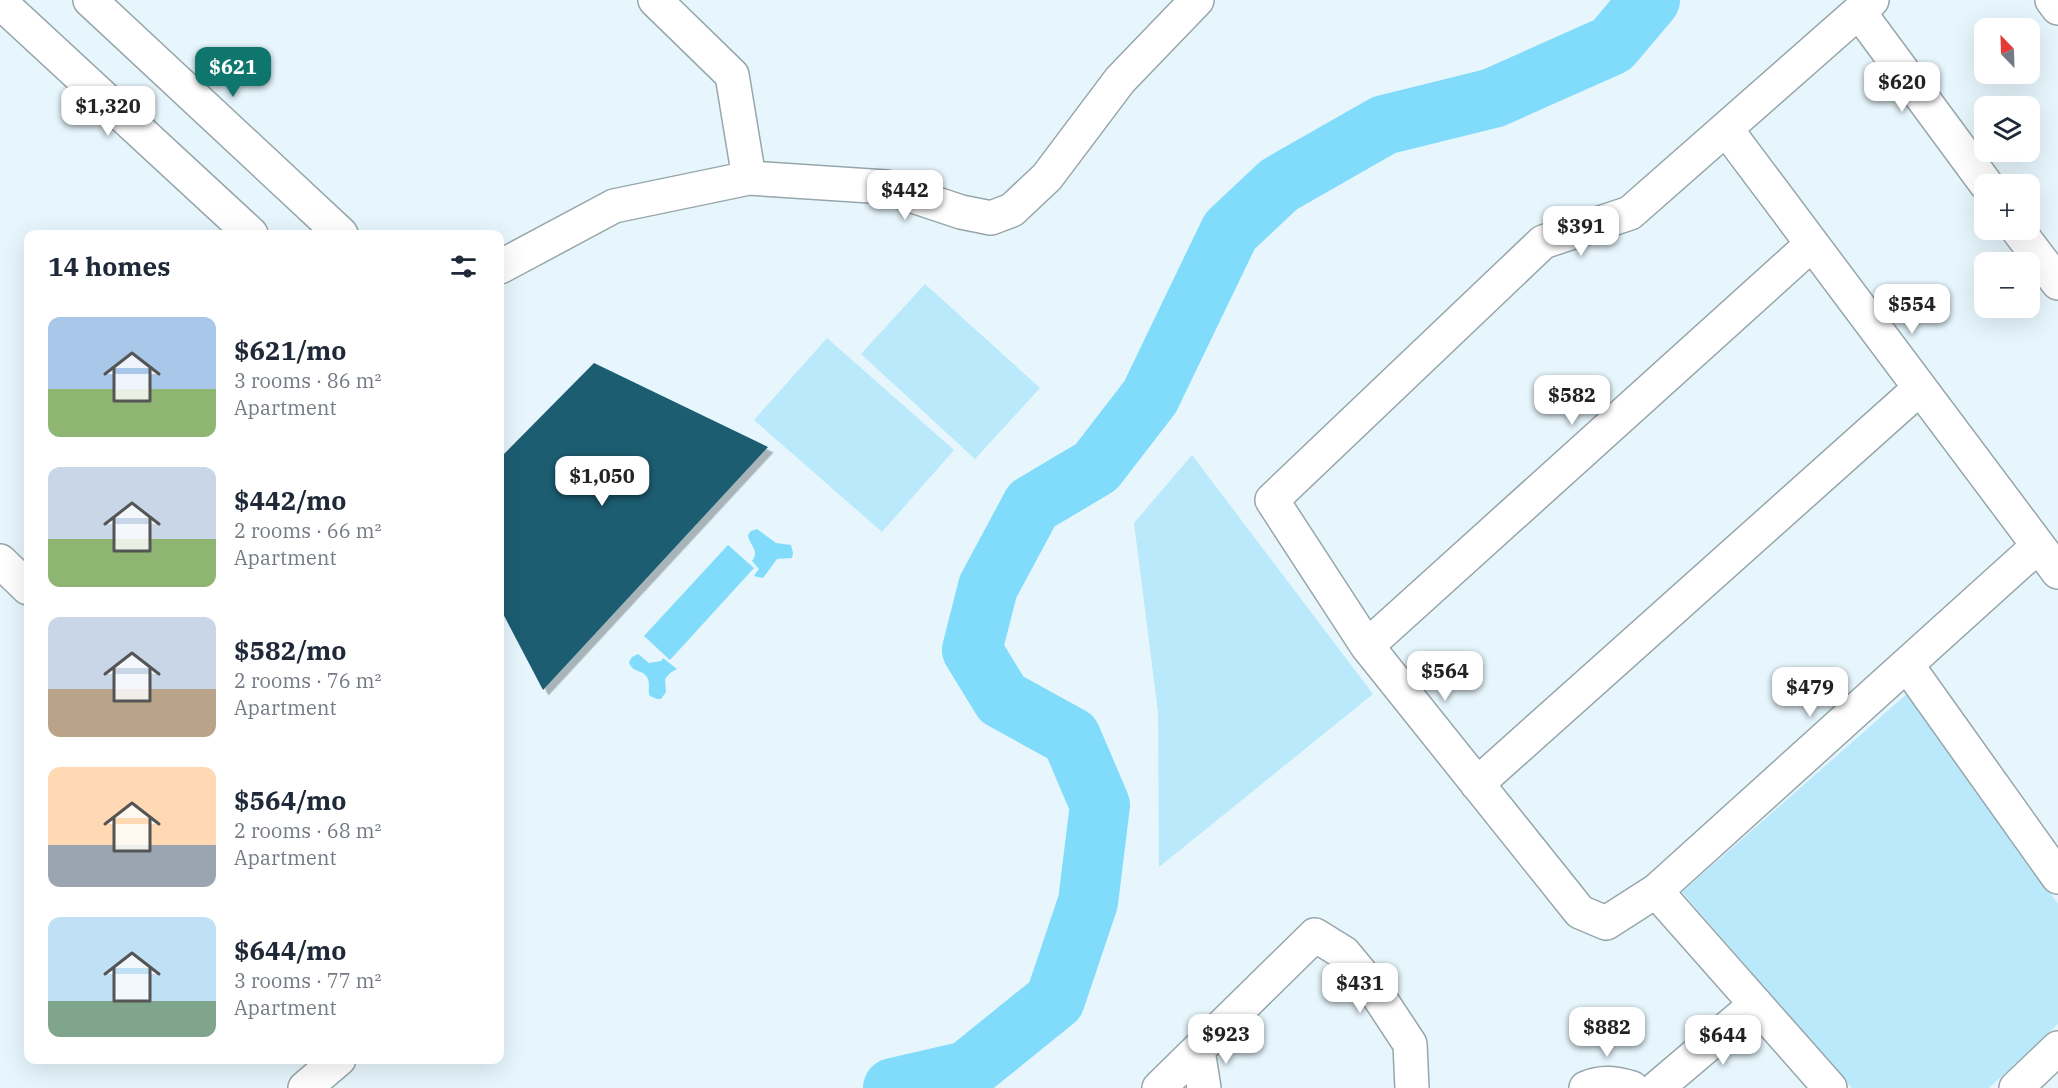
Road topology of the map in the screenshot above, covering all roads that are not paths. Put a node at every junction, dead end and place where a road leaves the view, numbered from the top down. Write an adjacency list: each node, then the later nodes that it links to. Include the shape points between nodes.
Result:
1 (90, 0): 12 (street)
2 (655, 0): 10 (street, via 732,75)
3 (1197, 0): 10 (street, via 1120,80 1047,177 1012,210 991,218 886,187)
4 (2052, 0): 7 (street)
5 (0, 2): 11 (street)
6 (1866, 6): 8 (street); 9 (street)
7 (2058, 8)
8 (1726, 129): 14 (street); 22 (street, via 1630,213 1544,242 1272,500)
9 (1979, 174)
10 (749, 178): 15 (street, via 614,206)
11 (247, 230)
12 (338, 230)
13 (2025, 240): 16 (street)
14 (1812, 244): 17 (street); 22 (street)
15 (504, 265)
16 (2058, 284)
17 (1920, 388): 18 (street); 24 (street)
18 (2038, 546): 20 (street); 23 (street)
19 (0, 561): 21 (street)
20 (2058, 572)
21 (24, 584)
22 (1367, 646): 24 (street)
23 (1906, 665): 25 (street); 26 (street)
24 (1478, 784): 26 (street, via 1580,912 1606,923)
25 (2058, 877)
26 (1656, 891): 27 (street)
27 (1756, 1005): 37 (street); 38 (street)
28 (2058, 1048): 39 (street)
29 (1198, 1050): 32 (street); 33 (street); 34 (street, via 1315,935 1344,953 1374,988 1410,1044)
30 (333, 1064): 31 (street)
31 (305, 1088)
32 (1159, 1088)
33 (1204, 1088)
34 (1412, 1088)
35 (1586, 1088): 36 (street, via 1614,1083)
36 (1632, 1088)
37 (1657, 1088)
38 (1830, 1088)
39 (2016, 1088)

